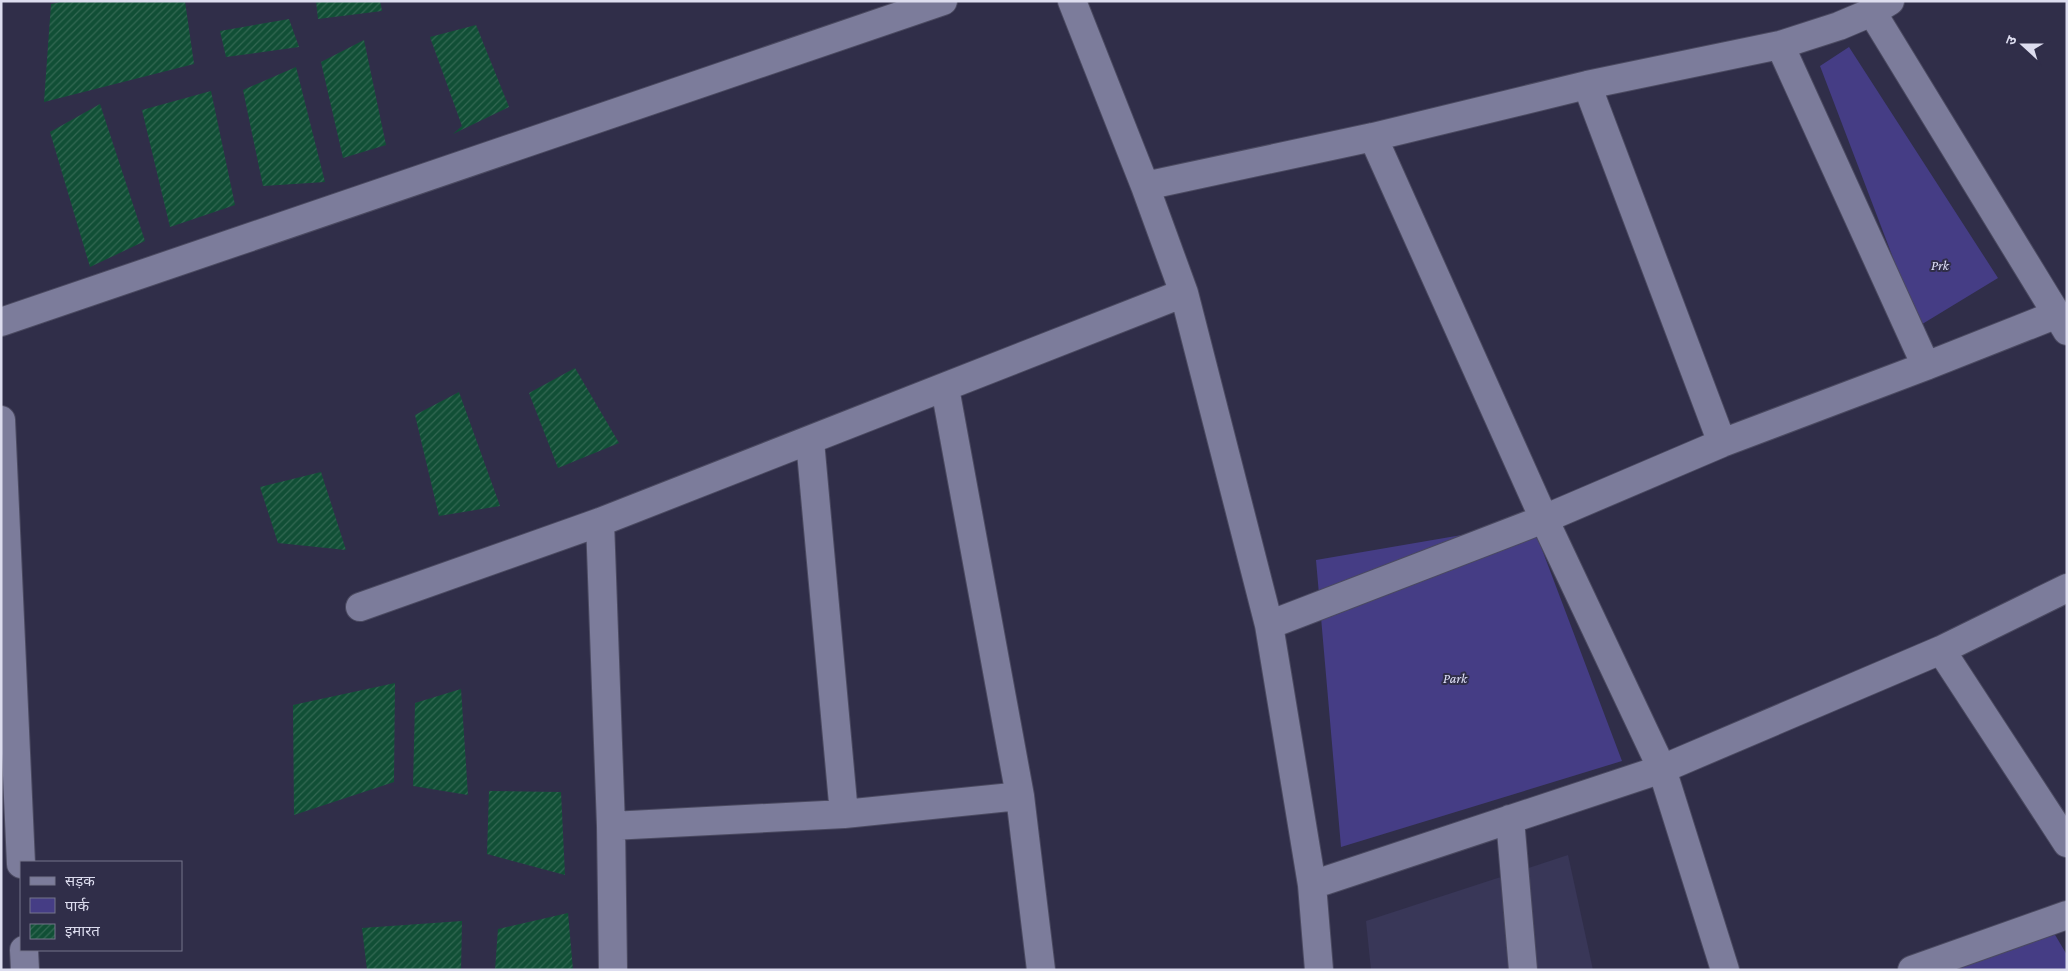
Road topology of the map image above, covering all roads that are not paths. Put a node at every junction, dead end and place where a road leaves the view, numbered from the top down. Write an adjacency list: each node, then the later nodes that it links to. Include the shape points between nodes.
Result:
1 (943, 1): 9 (street)
2 (1072, 1): 7 (street)
3 (1881, 7): 4 (street, via 1839,26); 10 (street)
4 (1780, 46): 5 (street); 11 (street)
5 (1587, 86): 6 (street); 15 (street)
6 (1373, 137): 7 (street); 16 (street)
7 (1145, 186): 8 (street)
8 (1184, 293): 12 (street); 20 (street)
9 (1, 322)
10 (2061, 323): 11 (street)
11 (1926, 366): 15 (street)
12 (944, 388): 14 (street); 23 (street)
13 (1, 420): 28 (street)
14 (810, 440): 17 (street); 24 (street)
15 (1722, 443): 16 (street)
16 (1544, 519): 20 (street); 22 (street)
17 (600, 522): 19 (street); 26 (street)
18 (2067, 588): 21 (street)
19 (360, 607)
20 (1269, 625): 29 (street)
21 (1941, 650): 22 (street); 27 (street)
22 (1662, 769): 25 (street); 37 (street)
23 (1020, 796): 24 (street); 34 (street)
24 (844, 814): 26 (street)
25 (1510, 819): 29 (street); 36 (street)
26 (611, 826): 33 (street)
27 (2067, 843)
28 (21, 861)
29 (1312, 886): 35 (street)
30 (2067, 915): 38 (street)
31 (24, 951): 32 (street)
32 (25, 970)
33 (613, 970)
34 (1041, 970)
35 (1319, 970)
36 (1524, 970)
37 (1725, 970)
38 (1912, 970)

